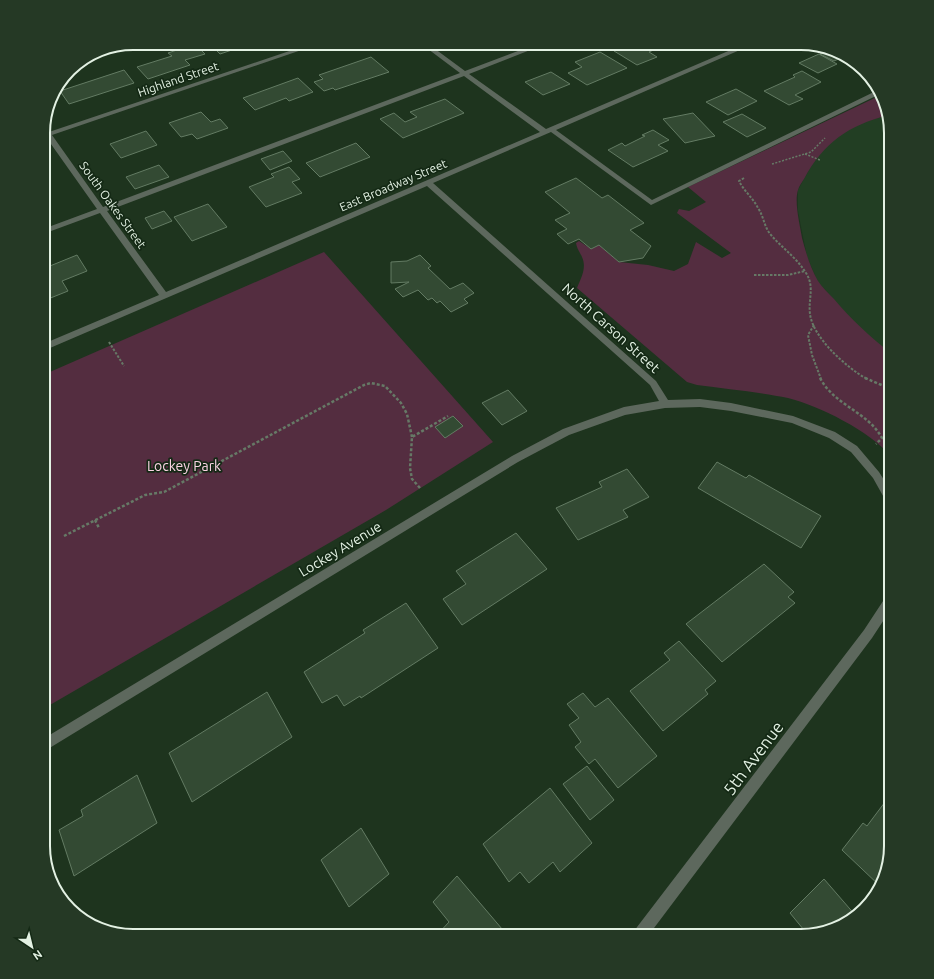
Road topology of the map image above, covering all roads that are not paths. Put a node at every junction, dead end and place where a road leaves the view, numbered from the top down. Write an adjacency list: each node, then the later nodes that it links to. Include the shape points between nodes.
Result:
1 (298, 50): 7 (street, Highland Street)
2 (433, 50): 5 (street)
3 (526, 50): 5 (street)
4 (737, 50): 8 (street, East Broadway Street)
5 (464, 73): 8 (street); 11 (street)
6 (874, 94): 8 (street, via 651,203)
7 (50, 131)
8 (549, 131): 10 (street, East Broadway Street)
9 (50, 140): 11 (street, South Oakes Street)
10 (428, 183): 13 (street, East Broadway Street); 15 (street, North Carson Street, via 653,383)
11 (102, 210): 12 (street); 13 (street, South Oakes Street)
12 (50, 229)
13 (164, 296): 14 (street, East Broadway Street)
14 (50, 345)
15 (665, 404): 16 (street, via 700,403 731,407 793,420 832,435 854,449); 18 (street, Lockey Avenue, via 624,411 566,432 515,459)
16 (884, 488)
17 (884, 610): 19 (street, 5th Avenue)
18 (50, 742)
19 (643, 929)

